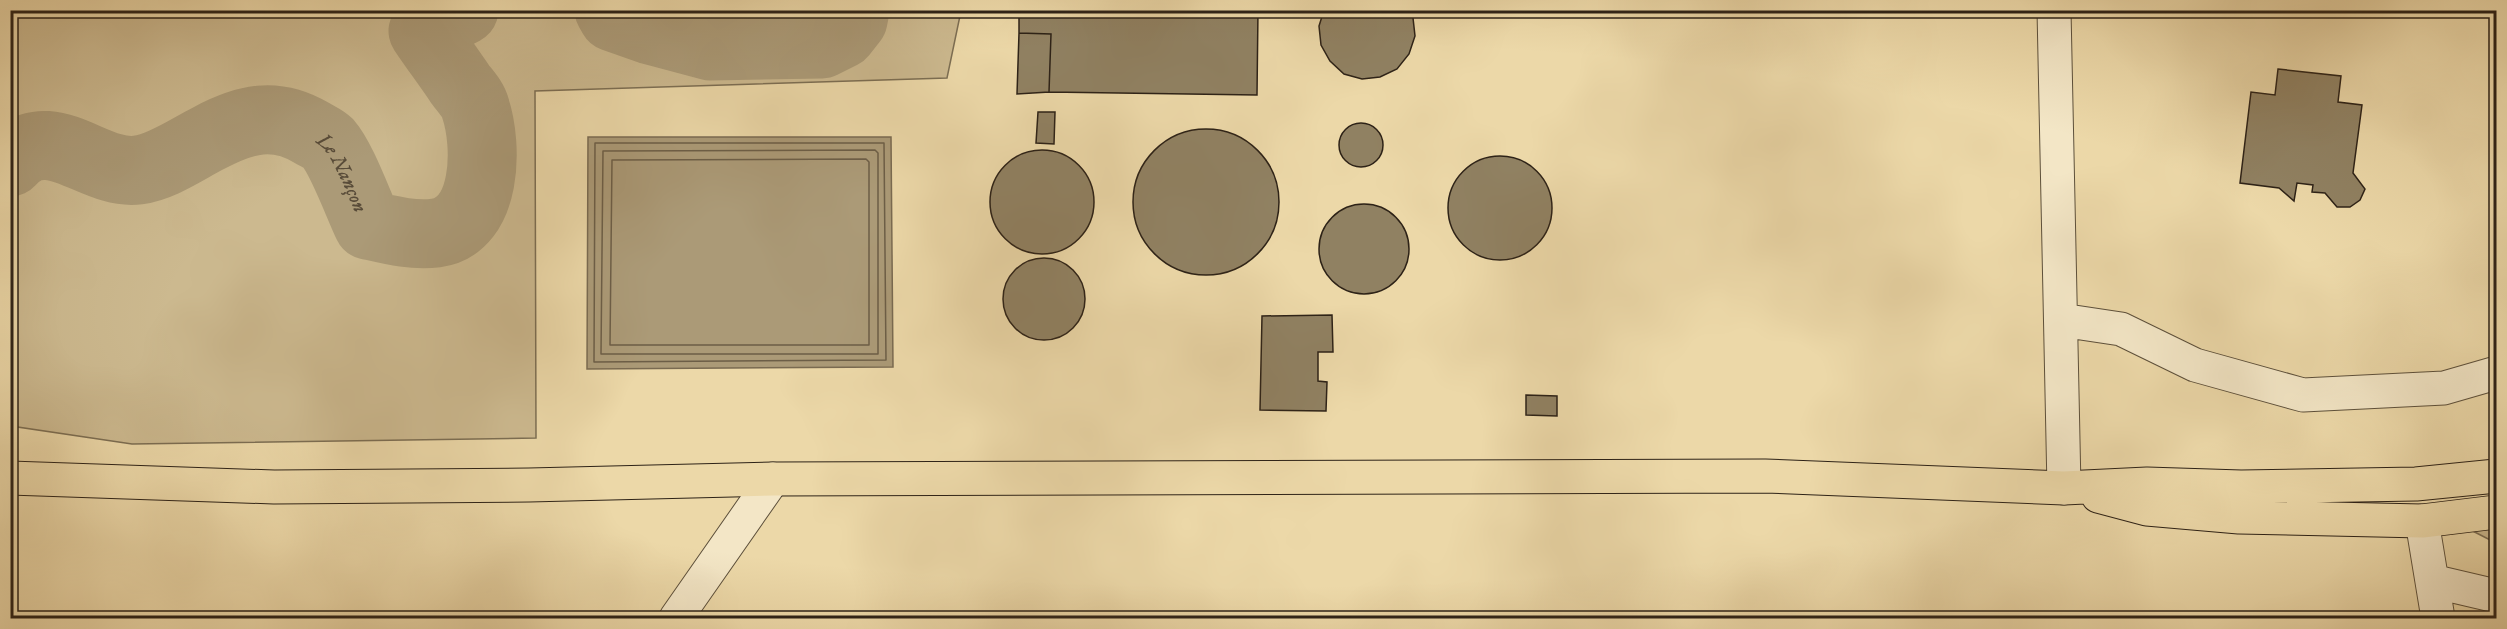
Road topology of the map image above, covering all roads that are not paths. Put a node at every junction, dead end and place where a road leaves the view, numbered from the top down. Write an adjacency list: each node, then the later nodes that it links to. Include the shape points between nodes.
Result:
1 (2054, 10): 2 (street)
2 (2061, 320): 3 (street, via 2121,329 2195,365 2303,395 2444,388); 8 (street)
3 (2496, 373)
4 (2496, 476): 7 (main road)
5 (10, 478): 6 (main road, via 274,487)
6 (773, 479): 8 (main road, via 1765,476); 13 (street)
7 (2460, 480): 8 (main road); 10 (main road)
8 (2064, 488): 10 (main road, via 2147,509 2240,517)
9 (2496, 512): 10 (main road)
10 (2422, 521): 11 (street)
11 (2432, 581): 12 (street); 14 (street)
12 (2496, 596)
13 (676, 618)
14 (2438, 618)

